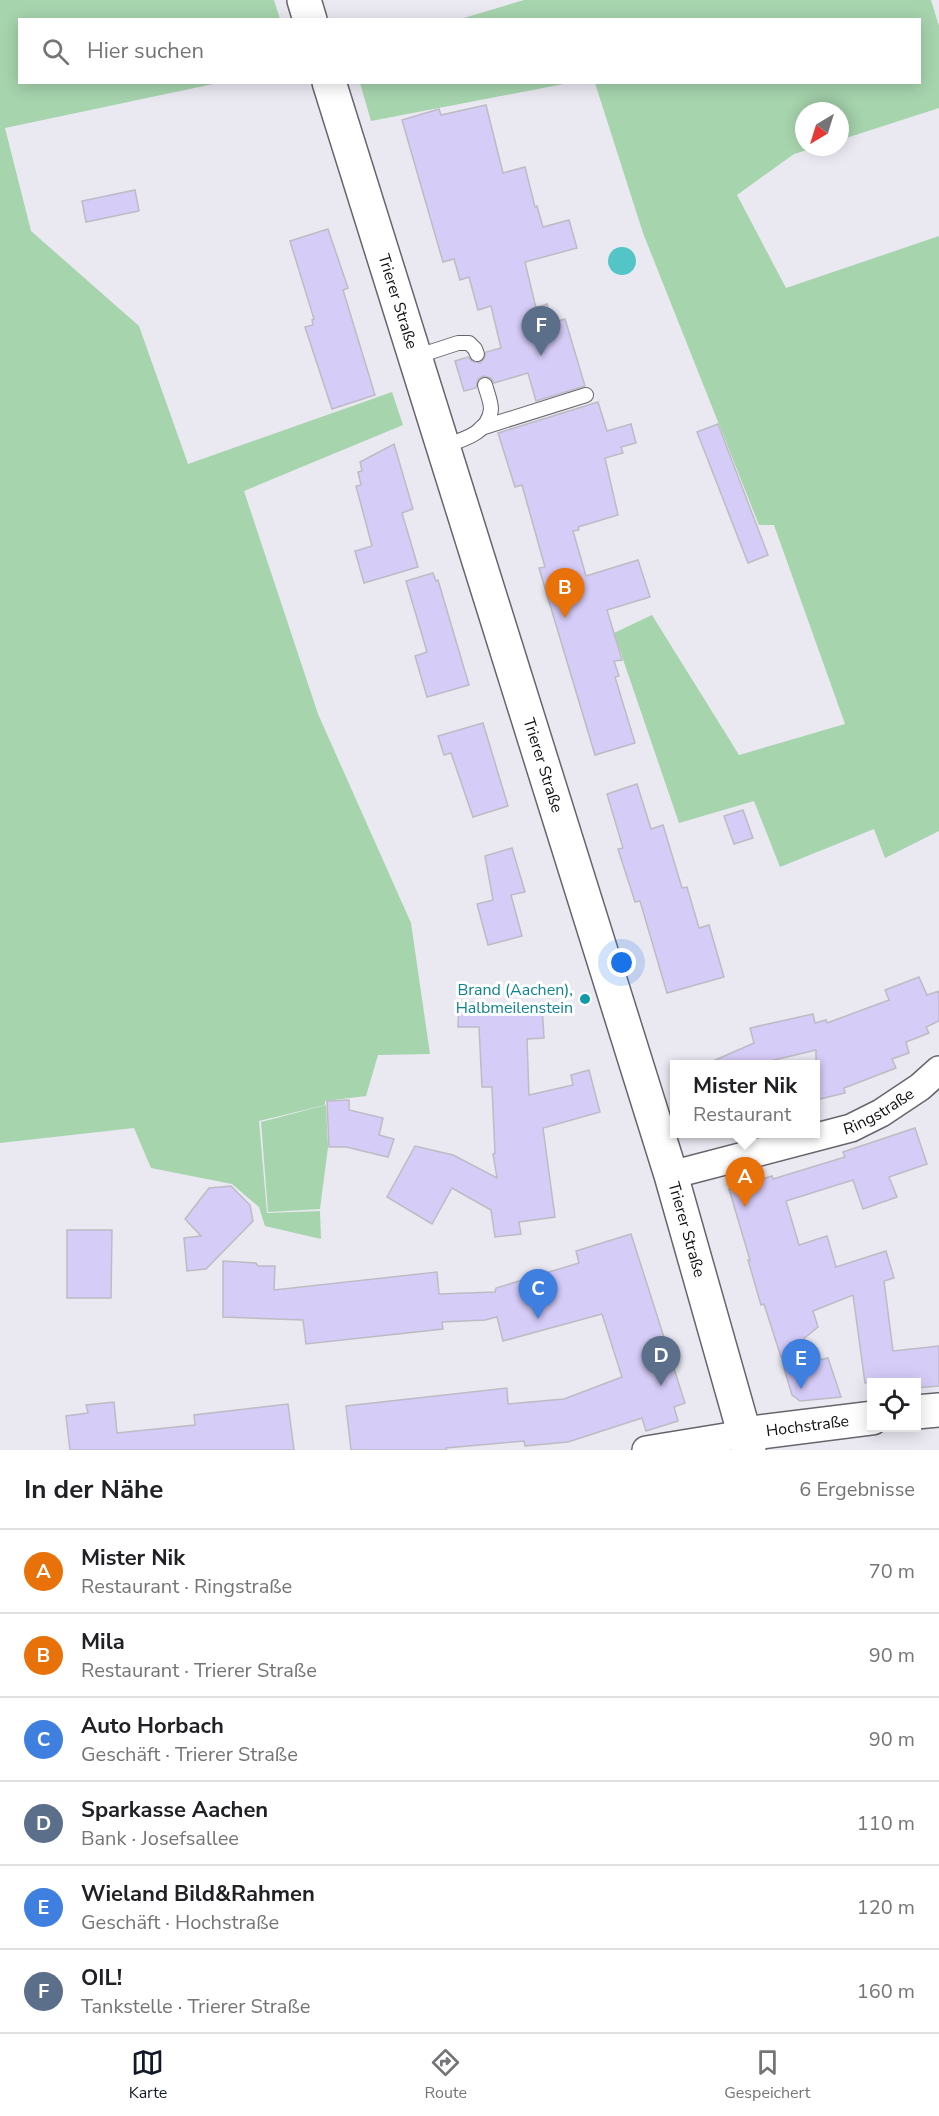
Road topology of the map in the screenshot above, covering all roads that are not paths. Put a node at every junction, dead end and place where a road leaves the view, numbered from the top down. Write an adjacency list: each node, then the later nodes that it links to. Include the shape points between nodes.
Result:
1 (304, 0): 2 (main road)
2 (309, 18)
3 (331, 84): 5 (main road, Trierer Straße)
4 (477, 354): 5 (lane, via 469,344 458,343)
5 (416, 357): 9 (main road, Trierer Straße)
6 (485, 385): 8 (lane, via 491,408)
7 (586, 395): 8 (lane)
8 (481, 428): 9 (lane, via 476,435)
9 (444, 446): 13 (main road, Trierer Straße)
10 (939, 1070): 11 (street, Ringstraße, via 881,1113 850,1128)
11 (820, 1136)
12 (812, 1138): 13 (street, Ringstraße)
13 (671, 1175): 17 (main road, Trierer Straße)
14 (939, 1410): 15 (main road)
15 (921, 1412)
16 (867, 1419): 17 (main road, Hochstraße)
17 (746, 1442): 18 (street)
18 (646, 1450)

